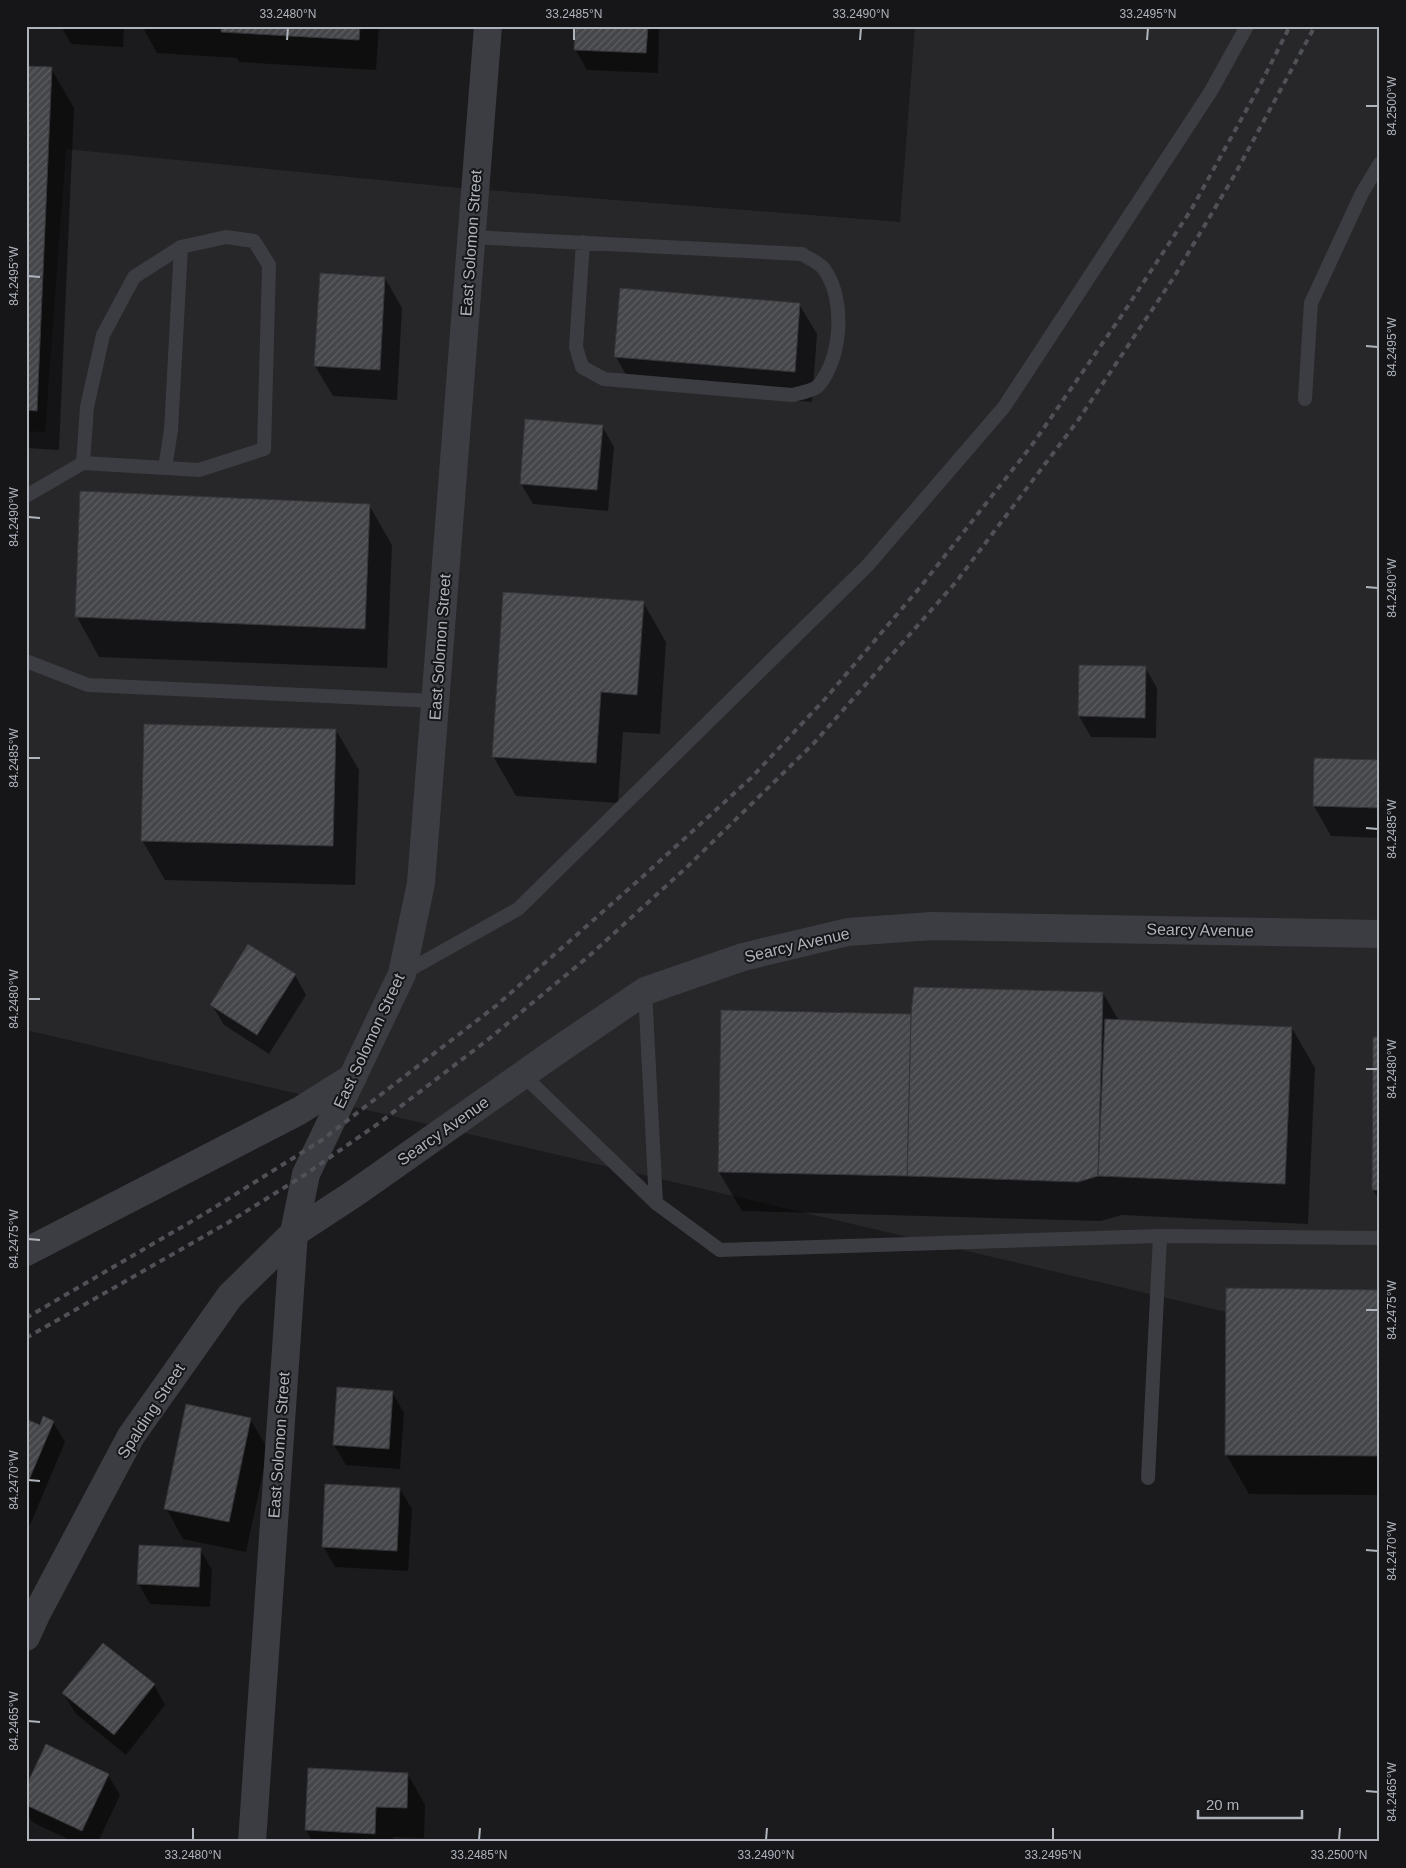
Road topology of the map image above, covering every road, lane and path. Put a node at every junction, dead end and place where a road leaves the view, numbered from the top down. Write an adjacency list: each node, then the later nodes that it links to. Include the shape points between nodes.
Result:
1 (488, 26): 4 (street, East Solomon Street)
2 (1247, 26): 14 (lane, via 1211,91 1004,407 868,565 518,909)
3 (1380, 162): 7 (lane, via 1362,192 1311,303)
4 (471, 237): 5 (lane); 12 (street, East Solomon Street)
5 (583, 242): 5 (lane, via 802,254 824,268 837,296 839,336 831,367 816,388 792,395 604,379 582,367 576,347)
6 (181, 247): 8 (lane, via 134,277 103,335 87,407); 9 (lane, via 171,430); 9 (lane, via 226,236 254,241 269,265 264,449 199,470)
7 (1305, 398)
8 (83, 463): 9 (lane); 10 (lane)
9 (165, 468)
10 (26, 496)
11 (26, 661): 12 (lane, via 88,685)
12 (435, 701): 14 (street, East Solomon Street, via 421,883)
13 (1380, 934): 15 (street, Searcy Avenue, via 932,926 848,932 743,957)
14 (402, 974): 17 (street, East Solomon Street)
15 (645, 991): 16 (street, Searcy Avenue); 18 (lane)
16 (523, 1075): 18 (lane); 19 (street, Searcy Avenue)
17 (353, 1077): 19 (street, East Solomon Street, via 306,1174); 22 (street, via 299,1110)
18 (656, 1203): 20 (lane, via 720,1250)
19 (294, 1233): 24 (street, Spalding Street, via 230,1296 132,1436); 25 (street, East Solomon Street)
20 (1160, 1236): 21 (lane); 23 (lane)
21 (1380, 1238)
22 (26, 1252)
23 (1148, 1478)
24 (26, 1637)
25 (252, 1842)

